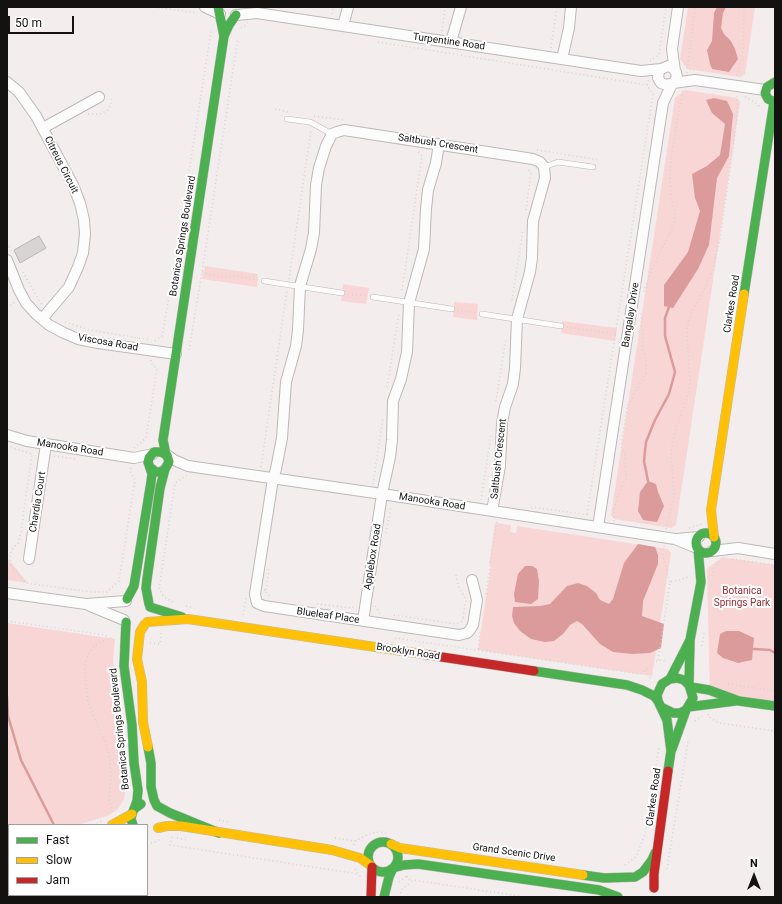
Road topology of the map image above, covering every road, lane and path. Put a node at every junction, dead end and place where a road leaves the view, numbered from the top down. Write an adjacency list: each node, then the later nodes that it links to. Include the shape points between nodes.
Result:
1 (154, 7): 13 (path)
2 (244, 7): 16 (street, Turpentine Road)
3 (333, 7): 17 (path)
4 (348, 7): 18 (street)
5 (445, 7): 20 (path)
6 (461, 7): 24 (street)
7 (557, 7): 25 (path)
8 (570, 7): 28 (street, via 569,28)
9 (666, 7): 27 (path)
10 (678, 7): 26 (street, Bangalay Drive)
11 (695, 7): 30 (path)
12 (744, 7): 37 (path, via 742,52)
13 (201, 10): 14 (street)
14 (220, 12): 15 (street, via 223,17 230,19); 21 (street, Botanica Springs Boulevard)
15 (237, 12): 16 (street, Turpentine Road); 21 (street, Botanica Springs Boulevard)
16 (257, 13): 18 (street, Turpentine Road)
17 (332, 14)
18 (343, 26): 24 (street, Turpentine Road)
19 (211, 30): 71 (path, via 162,336)
20 (442, 31)
21 (224, 36): 72 (street, Botanica Springs Boulevard)
22 (238, 38): 54 (path)
23 (373, 41): 31 (path)
24 (451, 42): 28 (street, Turpentine Road)
25 (551, 48)
26 (668, 52): 27 (path); 29 (street, Bangalay Drive); 31 (street, Bangalay Drive)
27 (659, 54): 31 (path, via 650,60)
28 (562, 59): 31 (street, Turpentine Road)
29 (676, 72): 31 (street, Turpentine Road, via 668,66); 31 (street, via 677,78); 32 (street, Turpentine Road)
30 (687, 73)
31 (658, 77): 32 (street, Turpentine Road); 70 (path, via 653,94); 97 (street, Bangalay Drive, via 663,103)
32 (695, 80): 37 (street, Turpentine Road)
33 (7, 82): 43 (street, Citreus Circuit, via 28,102)
34 (775, 82): 36 (street, via 769,84)
35 (684, 88): 58 (path, via 670,176 674,225 651,271)
36 (765, 90): 37 (street, Turpentine Road); 40 (street, via 768,99)
37 (736, 91): 40 (path, via 760,108); 98 (path, via 737,117 720,239 713,268 688,322 690,381 671,451 674,495)
38 (99, 97): 43 (street)
39 (111, 98): 41 (path, via 108,110 100,114)
40 (774, 105): 91 (street, Clarkes Road)
41 (86, 114)
42 (287, 119): 44 (lane, via 310,122)
43 (43, 128): 65 (street, Citreus Circuit, via 73,185 80,203 85,234 83,253 69,287)
44 (332, 134): 45 (street, Saltbush Crescent, via 344,130); 56 (street, via 319,168 314,233)
45 (439, 144): 46 (street, Saltbush Crescent); 60 (street, Applebox Road, via 428,190 424,249)
46 (530, 158): 47 (street, Saltbush Crescent); 49 (path, via 528,168 531,173)
47 (544, 166): 48 (lane, via 558,162); 66 (street, Saltbush Crescent, via 545,178 533,221 530,272)
48 (593, 167)
49 (525, 211)
50 (523, 226): 61 (path)
51 (7, 243): 52 (path)
52 (11, 259): 65 (street, Viscosa Road, via 19,290 26,303)
53 (22, 271): 65 (path)
54 (202, 272): 55 (path, via 222,277 236,276); 73 (path)
55 (264, 281): 56 (lane)
56 (300, 286): 57 (lane); 86 (street, via 296,346 286,382 282,438)
57 (342, 293): 59 (path)
58 (643, 296)
59 (373, 297): 60 (lane)
60 (409, 303): 62 (lane); 88 (street, Applebox Road, via 407,352 393,401 392,440)
61 (511, 303)
62 (452, 309): 64 (path)
63 (641, 310): 95 (path, via 646,374 627,407 621,447 625,454 626,478 614,510)
64 (482, 314): 66 (lane)
65 (45, 316): 71 (street, Viscosa Road, via 49,325 78,339)
66 (517, 319): 68 (lane); 92 (street, Saltbush Crescent, via 515,368 502,424 500,466)
67 (65, 322): 71 (path)
68 (561, 326): 70 (path)
69 (507, 333): 74 (path)
70 (617, 335): 93 (path)
71 (154, 346): 72 (street, Viscosa Road); 82 (path, via 151,363 157,369 146,438 133,449)
72 (176, 354): 77 (street, Botanica Springs Boulevard)
73 (188, 356)
74 (496, 401)
75 (492, 432): 89 (path)
76 (7, 435): 78 (street, Manooka Road)
77 (163, 440): 80 (street, Botanica Springs Boulevard); 81 (street, Botanica Springs Boulevard)
78 (46, 444): 82 (street, Manooka Road); 110 (street, Chardia Court)
79 (7, 446): 113 (path, via 32,454 21,532 18,544 12,548 10,554)
80 (154, 453): 81 (street, via 161,452); 82 (street, Manooka Road); 84 (street, via 149,458)
81 (166, 455): 83 (street, Manooka Road); 85 (street, via 169,462)
82 (133, 458): 84 (street, Manooka Road); 113 (path, via 130,471 135,480 119,581 107,592 26,583)
83 (188, 466): 85 (street, Manooka Road); 86 (street, Manooka Road); 120 (path, via 187,475 175,483 160,584 160,589)
84 (150, 468): 85 (street, via 156,472); 122 (street, via 151,482 138,568 134,586)
85 (166, 469): 124 (street, via 160,488 147,579 146,588)
86 (273, 479): 88 (street, Manooka Road); 132 (street, Blueleaf Place, via 255,594 257,603)
87 (370, 483): 88 (path)
88 (383, 490): 92 (street, Manooka Road); 132 (street, Applebox Road)
89 (481, 500)
90 (391, 506): 101 (path)
91 (711, 510): 96 (street, Clarkes Road); 102 (street, Clarkes Road)
92 (492, 511): 97 (street, Manooka Road)
93 (587, 514)
94 (497, 521): 121 (path)
95 (614, 521)
96 (705, 524): 99 (path); 100 (street, Clarkes Road)
97 (598, 527): 103 (street, Manooka Road)
98 (666, 529)
99 (686, 529)
100 (699, 536): 102 (street, via 705,534); 103 (street, Manooka Road); 106 (street, via 696,542)
101 (386, 537)
102 (714, 538): 105 (street); 107 (street, via 716,544)
103 (675, 539): 106 (street, Manooka Road)
104 (664, 546): 117 (path, via 663,556)
105 (738, 548): 107 (street); 108 (street)
106 (698, 549): 107 (street, via 704,553); 118 (street)
107 (711, 552): 118 (street)
108 (775, 554)
109 (730, 558): 112 (path)
110 (29, 559)
111 (7, 564): 113 (path)
112 (775, 565)
113 (12, 566)
114 (692, 573): 117 (path, via 689,577)
115 (456, 575): 128 (path, via 458,586 466,599 463,618)
116 (472, 580): 128 (street, via 477,600)
117 (670, 582): 140 (path)
118 (701, 582): 137 (street)
119 (7, 593): 123 (street)
120 (167, 598)
121 (485, 598)
122 (127, 600): 123 (street); 124 (street, via 142,598); 130 (street, via 121,612)
123 (86, 604): 130 (street)
124 (150, 605): 127 (street, Brooklyn Road); 133 (street, via 151,615)
125 (375, 606): 126 (path)
126 (380, 613)
127 (188, 620): 131 (street, Brooklyn Road); 145 (street, Brooklyn Road)
128 (474, 620): 132 (street, Blueleaf Place, via 470,630 460,635)
129 (7, 621): 135 (path)
130 (125, 621): 133 (street, via 135,626); 136 (street, Botanica Springs Boulevard)
131 (162, 621): 133 (street, Brooklyn Road); 138 (path, via 160,644)
132 (363, 621)
133 (146, 623): 138 (street)
134 (481, 628): 139 (path)
135 (110, 638): 136 (path); 159 (path, via 98,643 89,652 85,664 85,677 92,713 108,751 111,768 109,800)
136 (126, 640): 158 (street, Botanica Springs Boulevard, via 124,666 138,790)
137 (690, 640): 142 (street); 146 (street)
138 (138, 641): 157 (street, via 144,722 151,762 151,788)
139 (478, 649)
140 (658, 660)
141 (645, 669): 143 (path)
142 (668, 680): 143 (street, Brooklyn Road); 146 (street, via 677,678); 149 (street, via 659,690)
143 (652, 683): 145 (street, Brooklyn Road)
144 (725, 683): 147 (path)
145 (628, 685): 149 (street, Brooklyn Road, via 654,696)
146 (690, 686): 148 (street); 151 (street, via 693,698)
147 (775, 691)
148 (739, 700): 150 (street); 151 (street)
149 (660, 704): 151 (street, via 673,713); 156 (street, Clarkes Road, via 667,720)
150 (775, 706)
151 (687, 709): 156 (street, Clarkes Road)
152 (691, 724): 153 (path, via 707,713 719,723)
153 (775, 731)
154 (689, 735): 168 (path)
155 (659, 746): 170 (path, via 644,834 636,857)
156 (671, 751): 166 (street, Clarkes Road)
157 (157, 806): 158 (street, Grand Scenic Drive, via 143,803); 161 (street, via 162,820); 163 (street, Grand Scenic Drive)
158 (133, 811): 159 (street, Grand Scenic Drive); 160 (street)
159 (115, 824)
160 (133, 824)
161 (158, 828): 162 (street, Grand Scenic Drive); 163 (street, Grand Scenic Drive, via 181,826)
162 (149, 833)
163 (219, 833): 167 (street, Grand Scenic Drive)
164 (375, 844): 165 (street, Grand Scenic Drive, via 384,841); 167 (street, Grand Scenic Drive); 169 (street, via 368,852)
165 (391, 844): 171 (street, via 398,853 397,863); 172 (street, Grand Scenic Drive, via 400,848 604,878)
166 (658, 847): 172 (street, Clarkes Road, via 643,872); 175 (street, Clarkes Road)
167 (332, 850): 169 (street, Grand Scenic Drive, via 360,858)
168 (669, 857)
169 (371, 866): 171 (street, Grand Scenic Drive, via 381,872); 176 (street)
170 (623, 867)
171 (393, 868): 174 (street, Grand Scenic Drive, via 409,864 431,865); 177 (street, via 385,887)
172 (635, 877): 174 (street, Clarkes Road, via 630,879); 175 (street, Clarkes Road, via 647,878 652,884)
173 (411, 882): 178 (path, via 401,890)
174 (622, 893)
175 (653, 893)
176 (371, 897)
177 (384, 897)
178 (400, 897)

